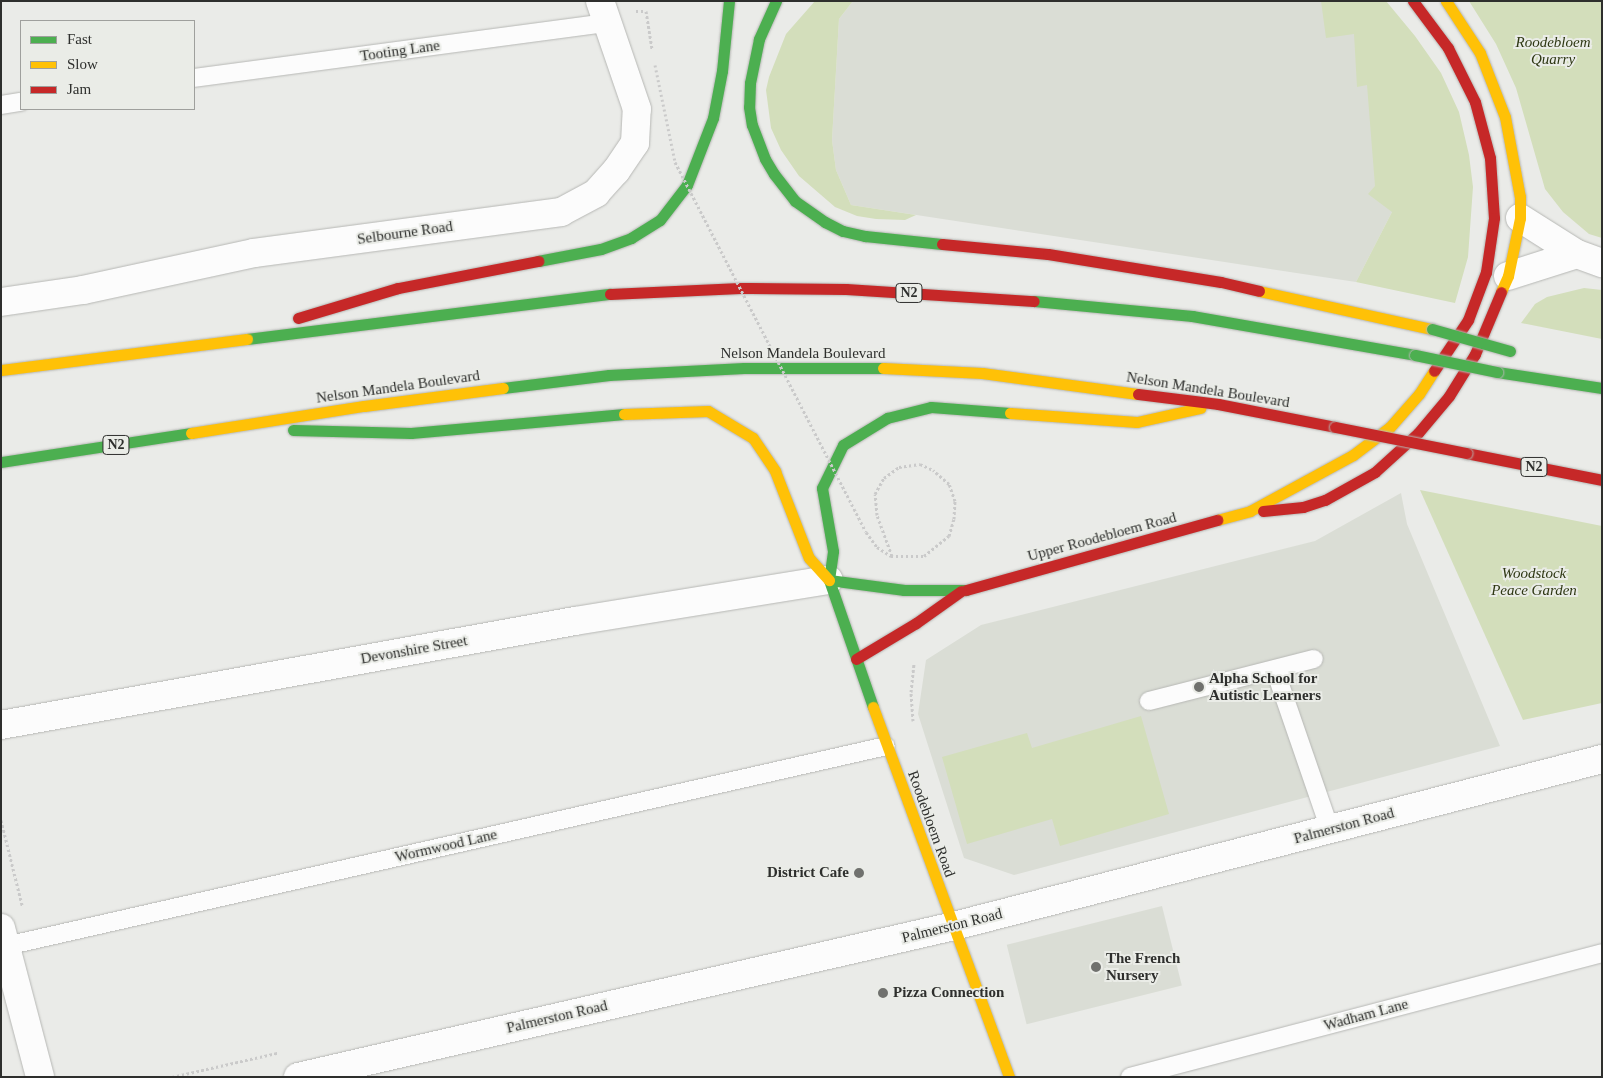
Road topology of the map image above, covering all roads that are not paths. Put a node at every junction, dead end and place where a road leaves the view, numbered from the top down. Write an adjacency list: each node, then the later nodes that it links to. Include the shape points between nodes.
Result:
1 (729, 1): 13 (main road, via 722,71 702,153 675,203 653,224 631,238 601,249 398,288)
2 (776, 1): 14 (main road, bridge, via 754,59 749,107 752,126 774,174 795,200 824,222 865,236 1048,254 1221,282 1432,329)
3 (1413, 1): 22 (main road, Upper Roodebloem Road, via 1448,48 1464,77 1484,132 1494,188 1494,218 1486,272 1468,320 1439,367 1390,427 1352,456)
4 (1446, 1): 9 (main road, Upper Roodebloem Road, via 1480,54 1506,117 1520,197)
5 (602, 12): 6 (lane, Tooting Lane); 12 (street, Selbourne Road, via 637,109 635,143 596,194 561,212 254,254 82,290)
6 (195, 78)
7 (20, 102): 8 (lane)
8 (1, 105)
9 (1520, 218): 10 (street); 11 (main road, Upper Roodebloem Road)
10 (1589, 259): 11 (street)
11 (1508, 276): 22 (main road, Upper Roodebloem Road, via 1475,354 1449,396 1418,433 1375,472 1325,500 1303,507)
12 (1, 302)
13 (225, 340): 16 (main road, N2); 17 (main road, N2, bridge, via 594,295 740,288 826,289 1018,299 1192,316 1497,372)
14 (1515, 353)
15 (1556, 368): 17 (main road)
16 (1, 370)
17 (1602, 387)
18 (1218, 404): 19 (main road, Nelson Mandela Boulevard / N2, via 982,373 852,367 744,368 609,375 364,406); 21 (main road, Nelson Mandela Boulevard / N2, bridge); 23 (main road, via 1137,422 931,407 886,418 844,444 822,488 832,551)
19 (230, 428): 20 (main road, Nelson Mandela Boulevard / N2); 23 (main road, via 410,433 651,412 708,412 753,438 775,471 809,558)
20 (1, 462)
21 (1602, 480)
22 (1250, 511): 24 (main road, Upper Roodebloem Road)
23 (829, 580): 24 (main road, Upper Roodebloem Road, via 904,590); 25 (main road, Roodebloem Road); 29 (street, Devonshire Street, via 575,621)
24 (961, 591): 25 (main road, Upper Roodebloem Road)
25 (856, 659): 30 (main road, Roodebloem Road)
26 (1314, 659): 27 (lane)
27 (1275, 670): 28 (lane); 32 (lane)
28 (1149, 701)
29 (1, 725)
30 (886, 746): 33 (main road, Roodebloem Road); 34 (lane, Wormwood Lane)
31 (1602, 759): 32 (street, Palmerston Road)
32 (1330, 830): 33 (street, Palmerston Road)
33 (954, 926): 37 (street, Palmerston Road); 38 (main road, Roodebloem Road)
34 (4, 937): 36 (street)
35 (1602, 953): 39 (lane, Wadham Lane)
36 (40, 1077)
37 (298, 1077)
38 (1009, 1077)
39 (1130, 1077)

